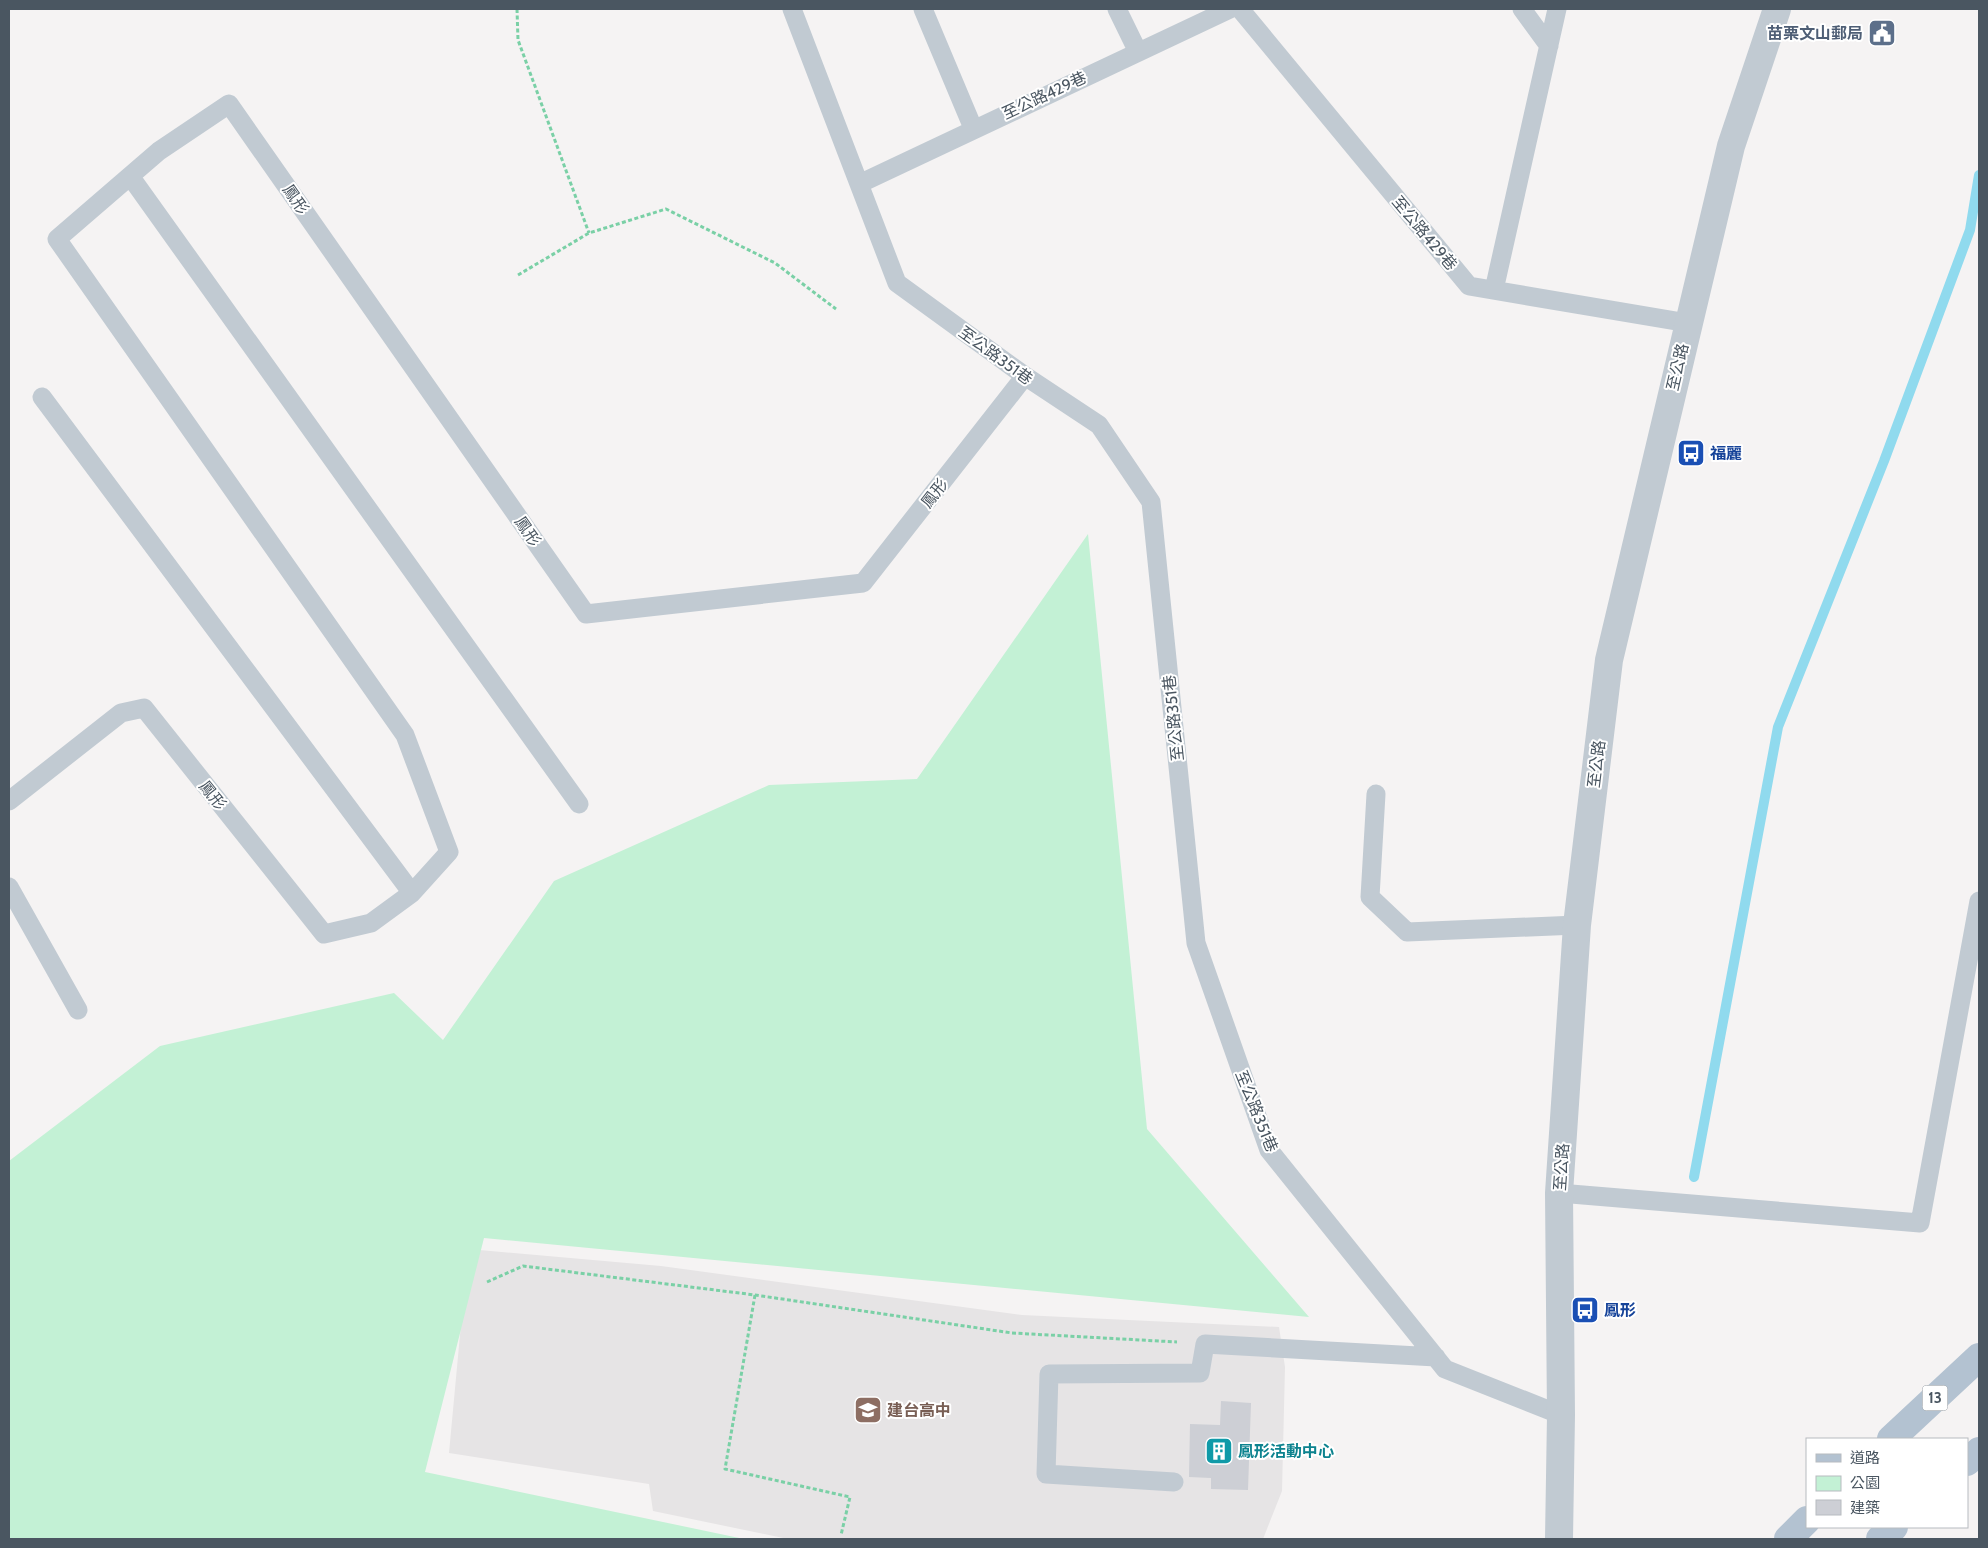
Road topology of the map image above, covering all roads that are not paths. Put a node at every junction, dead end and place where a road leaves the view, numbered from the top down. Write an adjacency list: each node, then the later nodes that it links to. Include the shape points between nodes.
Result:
1 (792, 9): 13 (lane, 至公路351巷)
2 (923, 9): 11 (lane)
3 (1117, 9): 10 (lane)
4 (1230, 9): 10 (lane, 至公路429巷)
5 (1240, 9): 14 (lane, 至公路429巷, via 1469,286)
6 (1522, 9): 9 (lane)
7 (1557, 9): 9 (lane)
8 (1777, 9): 15 (street, 至公路, via 1731,146)
9 (1549, 46): 14 (lane)
10 (1138, 52): 11 (lane, 至公路429巷)
11 (974, 128): 13 (lane, 至公路429巷)
12 (130, 176): 16 (lane, 鳳形, via 159,151 230,104 586,614 863,584); 20 (lane); 22 (lane, 鳳形, via 57,238 405,735 449,852)
13 (859, 184): 16 (lane, 至公路351巷, via 897,283)
14 (1494, 290): 15 (lane, 至公路429巷)
15 (1688, 323): 24 (street, 至公路, via 1609,660)
16 (1025, 376): 27 (lane, 至公路351巷, via 1099,425 1151,502 1196,943 1269,1150)
17 (42, 397): 22 (lane)
18 (1376, 794): 24 (lane, via 1370,897 1407,932)
19 (9, 801): 22 (lane, 鳳形, via 121,713 144,708 324,934 372,923)
20 (579, 804)
21 (9, 887): 25 (lane)
22 (412, 893)
23 (1979, 900): 26 (lane, via 1920,1224)
24 (1577, 925): 26 (street, 至公路)
25 (78, 1010)
26 (1559, 1193): 29 (street, 至公路)
27 (1436, 1357): 29 (lane, 至公路351巷, via 1445,1369); 33 (lane, via 1205,1344 1200,1373 1049,1374 1046,1474)
28 (1979, 1357): 30 (main road, 13)
29 (1562, 1415): 36 (street, 至公路)
30 (1892, 1438)
31 (1979, 1451): 32 (main road)
32 (1968, 1461)
33 (1174, 1482)
34 (1806, 1521): 37 (main road)
35 (1893, 1528): 38 (main road)
36 (1559, 1539)
37 (1788, 1539)
38 (1880, 1539)

